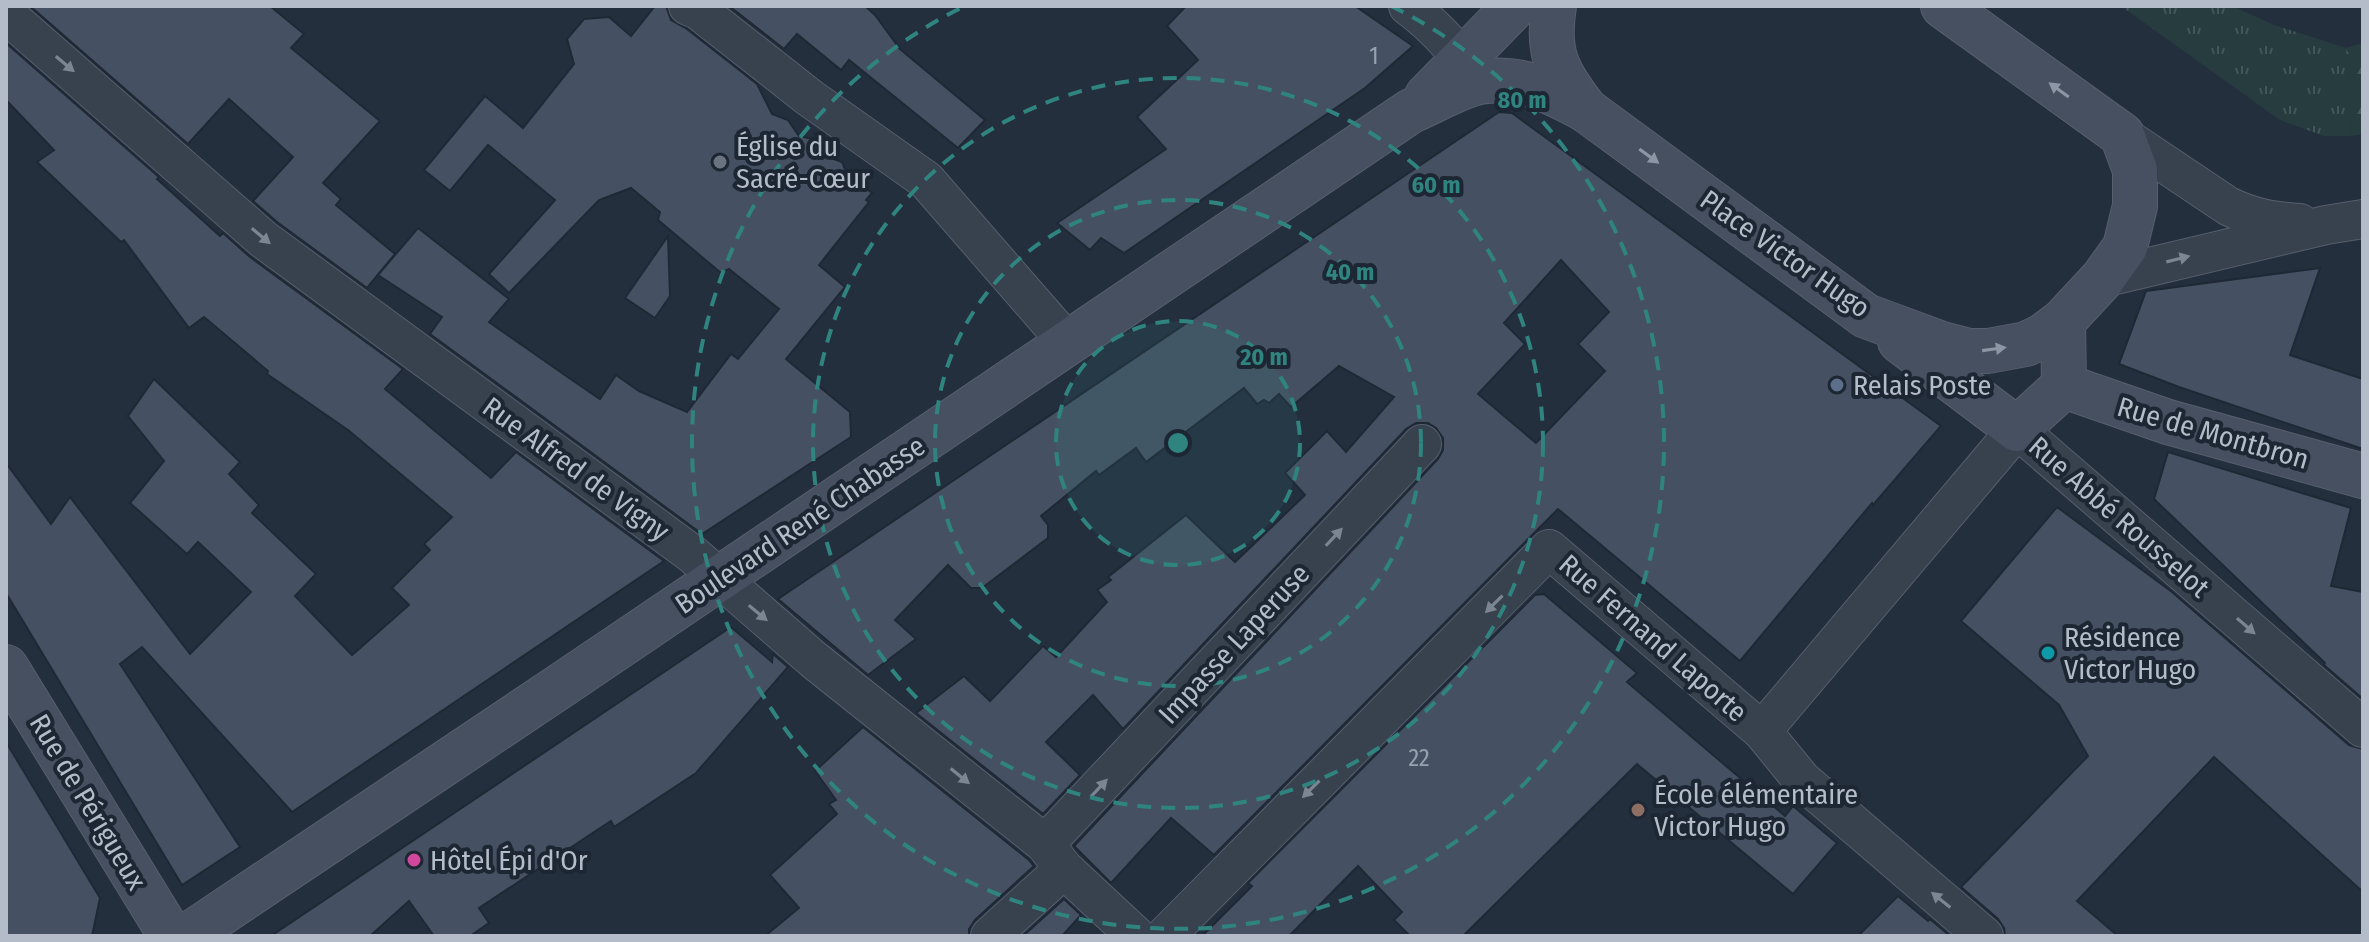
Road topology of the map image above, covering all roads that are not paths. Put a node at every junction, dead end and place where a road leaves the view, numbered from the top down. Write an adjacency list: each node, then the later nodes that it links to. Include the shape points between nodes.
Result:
1 (688, 6): 14 (street, via 926,180)
2 (1408, 6): 7 (street)
3 (1515, 6): 7 (main road, Boulevard René Chabasse)
4 (1554, 6): 8 (main road, Place Victor Hugo, via 1554,60)
5 (1943, 6): 9 (main road, one-way to 5)
6 (6, 14): 19 (street, Rue Alfred de Vigny, one-way to 19, via 263,239 692,554)
7 (1471, 71): 8 (main road, via 1544,88); 14 (main road, Boulevard René Chabasse)
8 (1586, 110): 12 (main road, Place Victor Hugo, one-way to 12)
9 (2122, 135): 10 (street, via 2247,215); 11 (main road, Place Victor Hugo, via 2135,170 2135,206 2125,247)
10 (2345, 222): 11 (street, one-way to 10)
11 (2103, 278): 13 (main road, Place Victor Hugo)
12 (1866, 316): 13 (main road, Place Victor Hugo, one-way to 13, via 1969,351 2026,344); 16 (main road, Rue Abbé Rousselot)
13 (2063, 321): 15 (main road)
14 (1067, 342): 19 (main road, Boulevard René Chabasse)
15 (2064, 386): 16 (main road); 18 (main road, Rue de Montbron, via 2168,422)
16 (2017, 429): 21 (street, Rue Abbé Rousselot, one-way to 21); 22 (street, Rue Fernand Laporte)
17 (1422, 444): 23 (street, Impasse Laperuse, one-way to 17)
18 (2363, 476)
19 (720, 580): 23 (street, Rue Alfred de Vigny, one-way to 23); 25 (main road, Boulevard René Chabasse)
20 (6, 667): 24 (main road, Rue de Périgueux)
21 (2363, 728)
22 (1762, 731): 28 (street, Rue Fernand Laporte, one-way to 28, via 1549,549); 29 (street, one-way to 22, via 1802,780)
23 (1055, 857): 26 (street, Impasse Laperuse); 27 (street, Rue Alfred de Vigny)
24 (171, 936)
25 (187, 936)
26 (990, 936)
27 (1136, 936)
28 (1165, 936)
29 (1984, 936)

